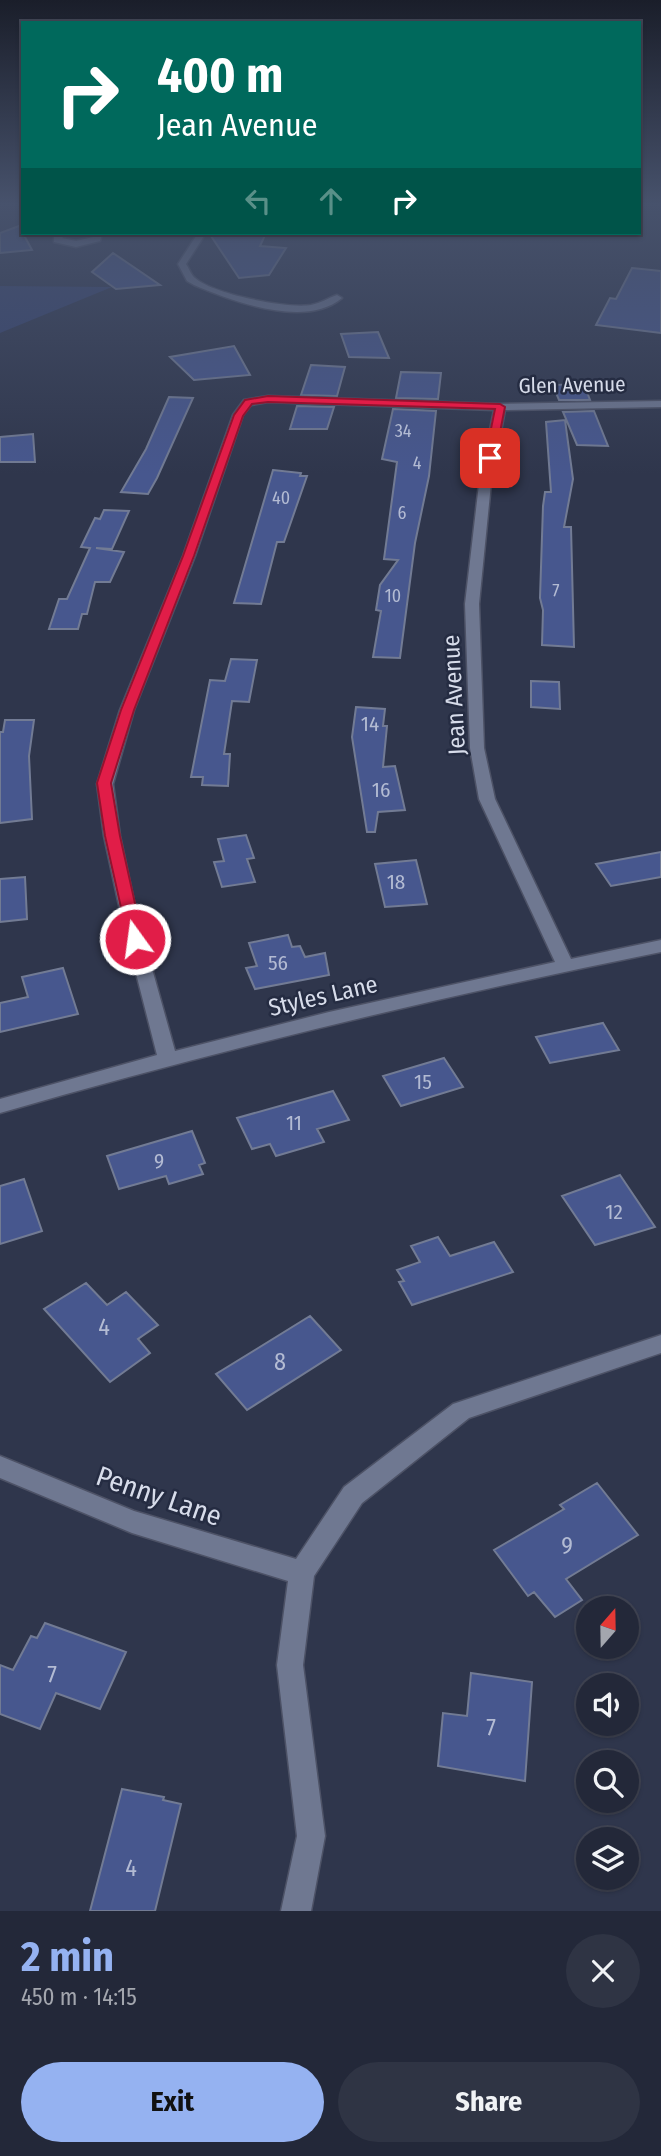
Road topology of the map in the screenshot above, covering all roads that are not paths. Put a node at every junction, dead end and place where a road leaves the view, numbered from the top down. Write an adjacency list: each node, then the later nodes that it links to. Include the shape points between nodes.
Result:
1 (225, 295): 2 (street, via 303,308 327,306)
2 (337, 298)
3 (661, 404): 4 (street, Glen Avenue)
4 (500, 407): 6 (street, Jean Avenue, via 485,484 472,604 478,748 487,799); 7 (street, Glen Avenue, via 268,399 248,402 239,415 127,710 104,783 129,915)
5 (661, 946): 6 (street, Styles Lane)
6 (565, 965): 7 (street, Styles Lane)
7 (167, 1057): 8 (street, Styles Lane)
8 (0, 1106)
9 (661, 1344): 11 (street, via 461,1411 353,1495)
10 (0, 1467): 11 (street, Penny Lane, via 132,1522)
11 (302, 1573): 12 (street, via 290,1665 311,1836)
12 (296, 1911)

